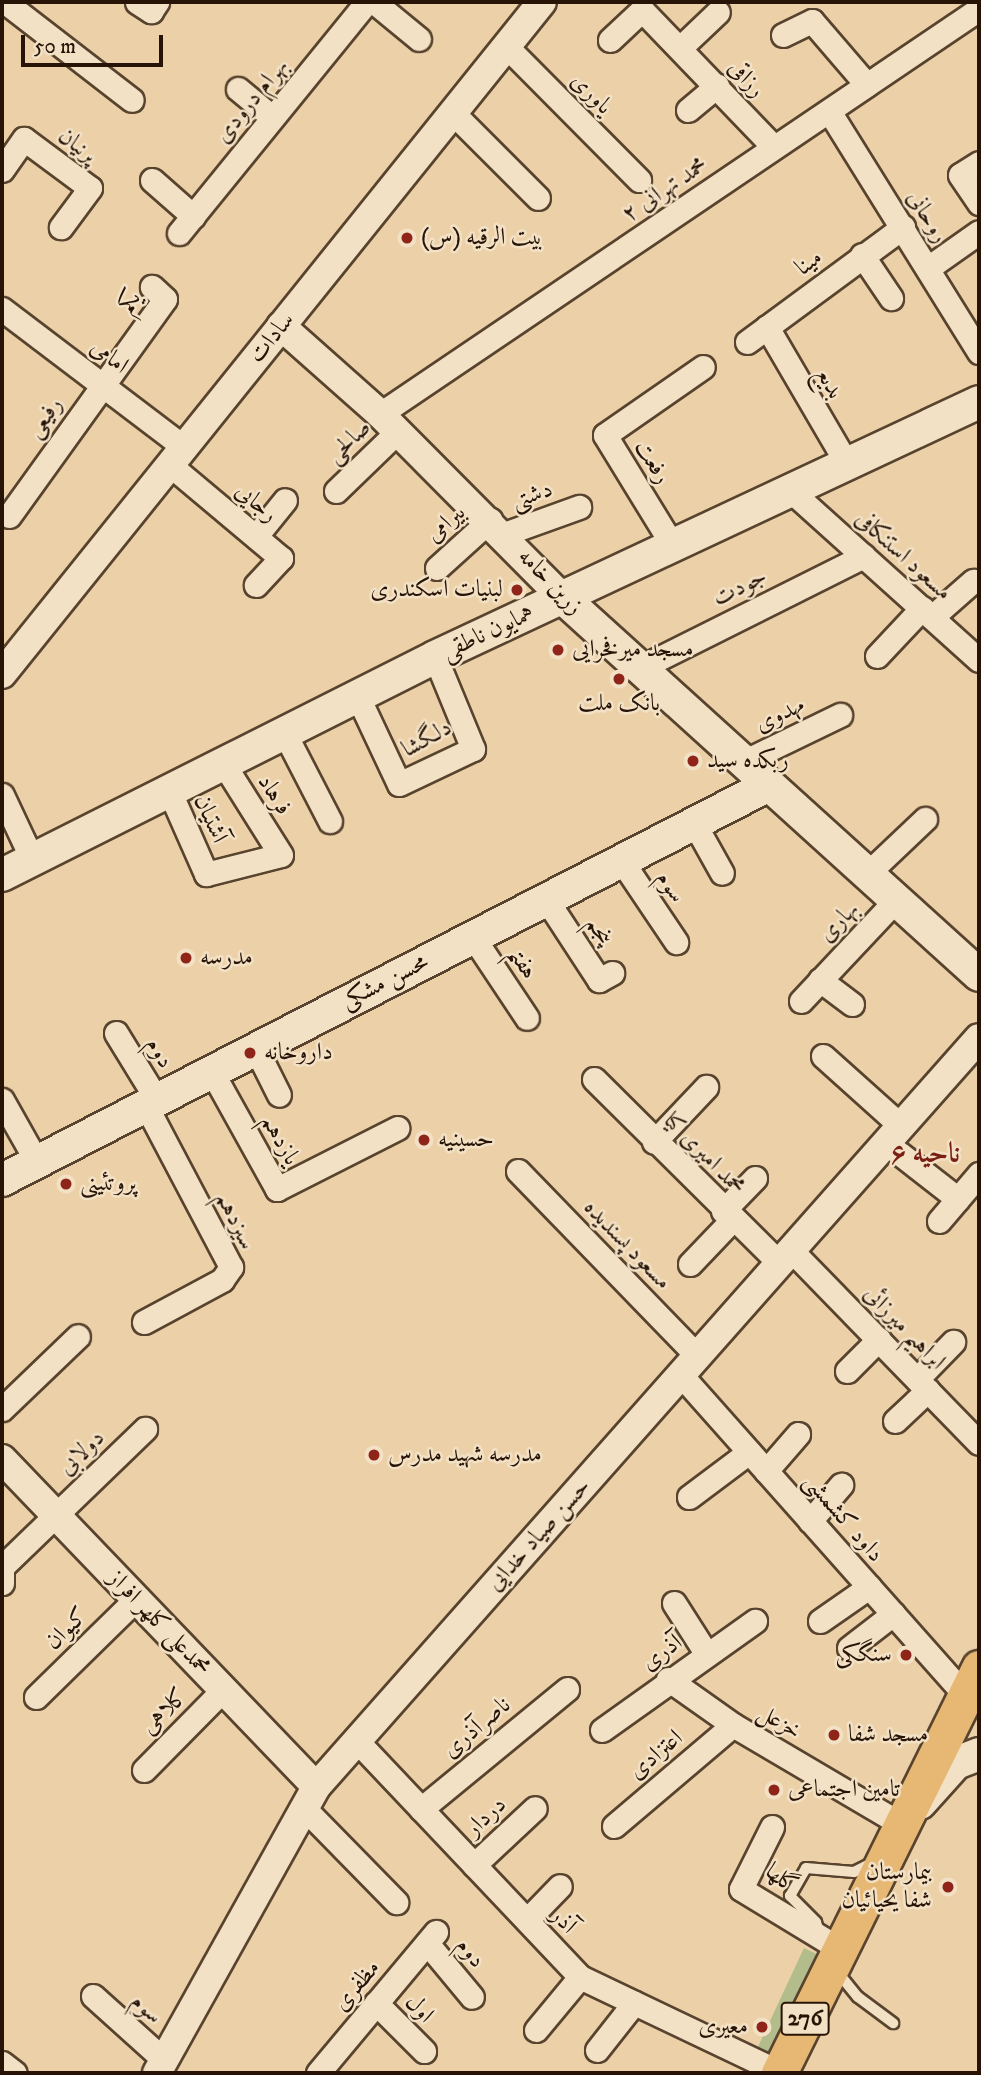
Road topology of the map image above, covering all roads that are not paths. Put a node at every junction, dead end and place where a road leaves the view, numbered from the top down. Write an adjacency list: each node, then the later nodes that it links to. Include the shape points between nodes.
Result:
1 (5, 2): 17 (street)
2 (136, 2): 3 (street, via 151,11)
3 (157, 2)
4 (367, 2): 21 (street, بهرام درودی)
5 (374, 2): 10 (street)
6 (542, 2): 12 (street, سادات)
7 (979, 9): 14 (street, محمد تهرانی ۲)
8 (719, 12): 13 (street)
9 (782, 35): 14 (street, via 812,21)
10 (419, 39)
11 (610, 40): 13 (street, رزاقی, via 642,10)
12 (506, 46): 20 (street, سادات); 26 (street, یاوری)
13 (680, 48): 15 (street, رزاقی)
14 (867, 85): 19 (street, محمد تهرانی ۲)
15 (717, 86): 18 (street); 22 (street, رزاقی)
16 (238, 89): 21 (street)
17 (132, 100)
18 (688, 110)
19 (828, 111): 22 (street, محمد تهرانی ۲); 30 (street, روحانی)
20 (453, 113): 27 (street); 37 (street, سادات)
21 (271, 117): 25 (street, بهرام درودی, via 186,225)
22 (774, 148): 44 (street, محمد تهرانی ۲)
23 (979, 163): 28 (street, via 960,175)
24 (2, 170): 29 (street, پرنیان, via 24,139 90,188)
25 (152, 180)
26 (639, 180)
27 (538, 198)
28 (979, 203)
29 (61, 227)
30 (903, 227): 32 (street, مینا); 33 (street, روحانی)
31 (979, 232): 33 (street)
32 (862, 255): 35 (street); 38 (street, مینا)
33 (928, 268): 40 (street, روحانی)
34 (152, 287): 42 (street, یکم, via 166,299)
35 (891, 298)
36 (2, 309): 42 (street, امامی)
37 (281, 326): 44 (street, زرین خامه); 45 (street, سادات)
38 (767, 327): 39 (street, مینا); 46 (street, بدیع)
39 (747, 342)
40 (979, 352)
41 (703, 367): 54 (street, رفعت, via 604,435)
42 (101, 384): 45 (street, امامی); 51 (street, رفیعی)
43 (976, 411): 46 (main road, همایون ناطقی)
44 (389, 422): 47 (street, صالحی); 52 (street, زرین خامه)
45 (177, 456): 53 (street, رجایی); 65 (street, سادات)
46 (847, 464): 48 (main road, همایون ناطقی)
47 (336, 491)
48 (791, 491): 54 (main road, همایون ناطقی); 55 (street, مسعود استنکافی)
49 (285, 500): 53 (street)
50 (579, 507): 52 (street, دشتی)
51 (9, 516)
52 (497, 527): 56 (street, بیرامی); 59 (street, زرین خامه)
53 (256, 536): 58 (street, رجایی, via 281,558)
54 (673, 546): 59 (main road, همایون ناطقی)
55 (864, 556): 60 (street, مسعود استنکافی); 64 (street, جودت)
56 (437, 568)
57 (973, 581): 60 (street)
58 (256, 585)
59 (563, 598): 62 (main road, همایون ناطقی); 64 (main road, زرین خامه)
60 (927, 612): 61 (street); 63 (street, مسعود استنکافی)
61 (877, 656)
62 (435, 657): 66 (main road, همایون ناطقی); 66 (street, دلگشا, via 473,749 399,784)
63 (979, 660)
64 (640, 668): 69 (main road, زرین خامه)
65 (2, 674)
66 (358, 697): 68 (main road, همایون ناطقی)
67 (840, 715): 69 (street, مهدوی)
68 (285, 734): 70 (main road, همایون ناطقی); 75 (street)
69 (743, 762): 71 (main road, زرین خامه)
70 (223, 763): 72 (main road, همایون ناطقی); 77 (street, فرهاد)
71 (769, 785): 76 (main road, محسن مشکی); 81 (main road, زرین خامه)
72 (169, 790): 77 (street, آشتیان, via 206,874); 78 (main road, همایون ناطقی)
73 (2, 794): 78 (street)
74 (925, 819): 81 (street)
75 (330, 821)
76 (694, 823): 79 (main road, محسن مشکی); 80 (street)
77 (281, 855)
78 (32, 859): 82 (main road, همایون ناطقی)
79 (621, 860): 83 (main road, محسن مشکی); 86 (street, سوم)
80 (722, 873)
81 (867, 874): 84 (main road, زرین خامه)
82 (2, 875)
83 (546, 899): 85 (main road, محسن مشکی); 87 (street, پنجم, via 599,980)
84 (896, 900): 88 (main road, زرین خامه); 89 (street, بهاری)
85 (473, 937): 92 (street, هفتم); 95 (main road, محسن مشکی)
86 (676, 942)
87 (612, 973)
88 (979, 975)
89 (820, 980): 90 (street, بهاری); 91 (street, بهاری)
90 (801, 1001)
91 (852, 1004)
92 (527, 1018)
93 (116, 1033): 102 (street, دوم)
94 (979, 1038): 104 (street, حسن صیاد خدایی)
95 (256, 1049): 97 (main road, محسن مشکی); 100 (street)
96 (823, 1056): 104 (street)
97 (212, 1072): 102 (main road, محسن مشکی); 103 (street, یازدهم, via 276,1189)
98 (594, 1079): 105 (street, محمد امیری کیا)
99 (706, 1087): 105 (street)
100 (279, 1095)
101 (2, 1100): 106 (street)
102 (152, 1103): 106 (main road, محسن مشکی); 116 (street, سیزدهم, via 231,1267 222,1280)
103 (397, 1128)
104 (894, 1134): 111 (street); 114 (street, حسن صیاد خدایی)
105 (654, 1142): 112 (street, محمد امیری کیا)
106 (37, 1162): 110 (main road, محسن مشکی)
107 (518, 1171): 120 (street, مسعود پسندیده)
108 (979, 1174): 111 (street)
109 (755, 1178): 112 (street)
110 (2, 1180)
111 (957, 1199): 113 (street)
112 (727, 1216): 114 (street, محمد امیری کیا); 115 (street)
113 (939, 1221)
114 (785, 1257): 118 (street, ابراهیم میرزائی); 120 (street, حسن صیاد خدایی)
115 (690, 1264)
116 (144, 1322)
117 (78, 1336): 123 (street)
118 (879, 1339): 121 (street); 122 (street, ابراهیم میرزائی)
119 (953, 1342): 122 (street)
120 (689, 1365): 128 (street, داود کشمشی); 151 (street, حسن صیاد خدایی)
121 (847, 1371)
122 (923, 1385): 124 (street); 127 (street, ابراهیم میرزائی)
123 (2, 1409)
124 (895, 1422)
125 (145, 1429): 133 (street, دولابی)
126 (798, 1434): 130 (street)
127 (979, 1443)
128 (749, 1452): 130 (street, داود کشمشی); 132 (street)
129 (2, 1459): 133 (street, محمدعلی کلهر افراز)
130 (766, 1471): 134 (street, داود کشمشی)
131 (841, 1485): 134 (street)
132 (690, 1497)
133 (55, 1515): 135 (street, دولابی, via 2,1567); 137 (street, محمدعلی کلهر افراز)
134 (810, 1521): 136 (street, داود کشمشی)
135 (2, 1583)
136 (869, 1587): 139 (street, داود کشمشی); 141 (street)
137 (136, 1599): 147 (street, محمدعلی کلهر افراز); 148 (street, کیوان)
138 (674, 1604): 143 (street)
139 (893, 1614): 142 (street); 145 (street, داود کشمشی)
140 (755, 1621): 143 (street, آذری)
141 (820, 1621)
142 (849, 1648)
143 (706, 1653): 144 (street, آذری)
144 (668, 1679): 149 (street, خزعل); 150 (street, آذری)
145 (973, 1682): 157 (main road, 276)
146 (567, 1689): 156 (street, ناصرآذری)
147 (223, 1690): 153 (street, کلاهی); 154 (street, محمدعلی کلهر افراز)
148 (36, 1697)
149 (733, 1725): 157 (street, خزعل); 158 (street, اعتزادی)
150 (603, 1730)
151 (357, 1741): 154 (street, حسن صیاد خدایی); 156 (street, آذر)
152 (979, 1754): 157 (main road, via 956,1763 938,1779)
153 (144, 1770)
154 (310, 1797): 163 (street); 177 (street, حسن صیاد خدایی)
155 (535, 1808): 161 (street, دردار)
156 (421, 1809): 161 (street, آذر)
157 (903, 1825): 160 (main road, 276)
158 (614, 1826)
159 (772, 1827): 166 (street, گلها, via 741,1889)
160 (888, 1856): 166 (main road, 276); 166 (lane, via 854,1871 806,1868 790,1896 816,1922)
161 (474, 1865): 164 (street, آذر)
162 (560, 1886): 164 (street)
163 (396, 1902)
164 (527, 1920): 167 (street, آذر)
165 (431, 1937): 169 (street, دوم); 170 (street, مظفری)
166 (831, 1950): 172 (lane, via 858,1997); 180 (main road, 276)
167 (580, 1977): 171 (street, آذر); 173 (street)
168 (93, 1996): 177 (street, سوم)
169 (472, 1997)
170 (376, 2003): 175 (street, اول); 179 (street, مظفری)
171 (634, 2003): 174 (street); 180 (street, آذر)
172 (893, 2023)
173 (536, 2030)
174 (597, 2050)
175 (424, 2052)
176 (2, 2063): 178 (street)
177 (161, 2067)
178 (15, 2073)
179 (318, 2073)
180 (779, 2073)

